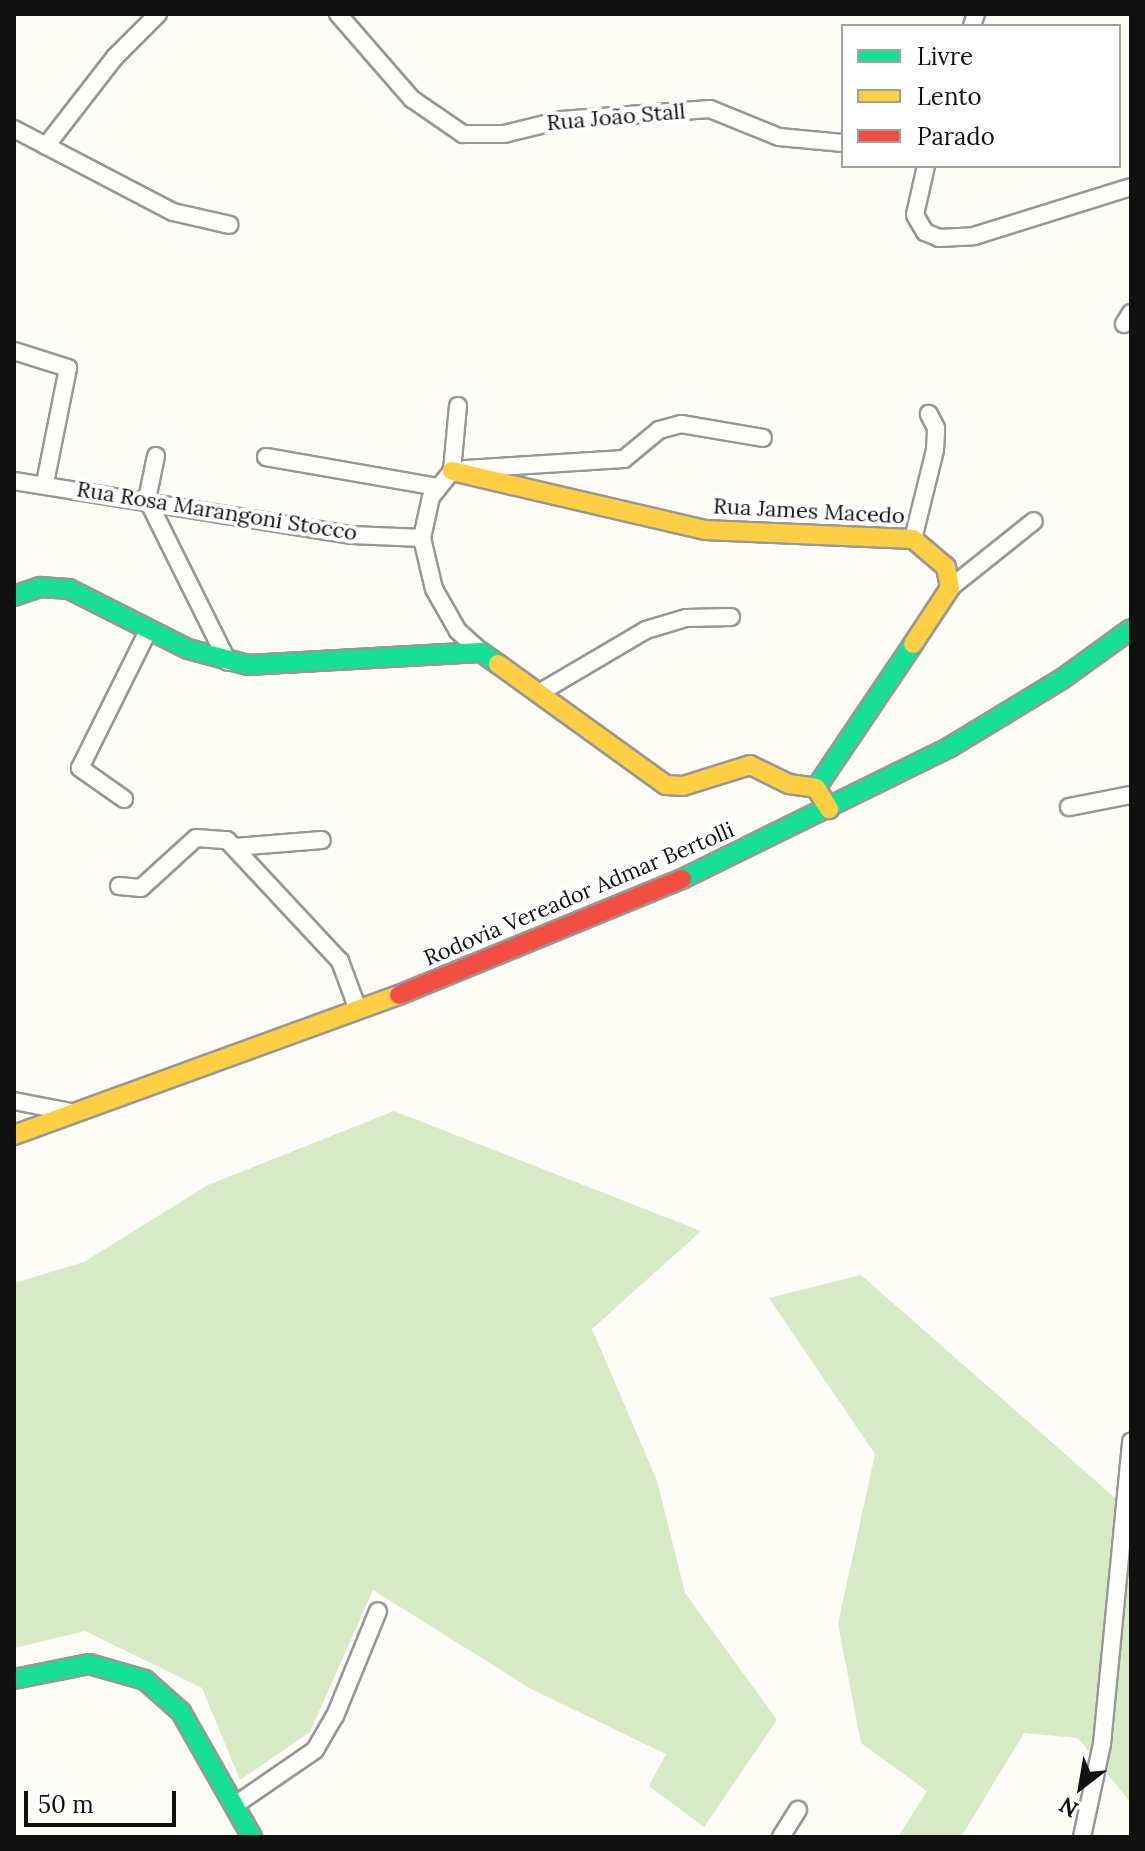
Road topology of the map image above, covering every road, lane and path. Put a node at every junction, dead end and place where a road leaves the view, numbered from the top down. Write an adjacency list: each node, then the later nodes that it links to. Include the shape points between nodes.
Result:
1 (158, 14): 5 (street, via 115,57)
2 (338, 14): 4 (street, Rua João Stall, via 412,99 463,134 504,134 561,120 710,109 779,137)
3 (14, 129): 5 (street)
4 (841, 143)
5 (46, 146): 8 (street, via 173,212)
6 (926, 168): 7 (street, via 915,215 925,232 939,238 974,236)
7 (1131, 187)
8 (230, 225)
9 (14, 351): 17 (street, via 68,368)
10 (458, 406): 15 (street)
11 (929, 414): 22 (street, via 936,428 935,450)
12 (763, 438): 15 (street, via 681,424 659,430 624,459)
13 (156, 456): 19 (street)
14 (266, 457): 18 (street)
15 (452, 471): 18 (street); 22 (main road, Rua James Macedo, via 705,530)
16 (14, 481): 17 (street, Rua Rosa Marangoni Stocco)
17 (45, 483): 19 (street, Rua Rosa Marangoni Stocco)
18 (438, 487): 21 (street)
19 (147, 499): 21 (street, Rua Rosa Marangoni Stocco, via 352,535); 29 (street)
20 (1034, 521): 23 (street)
21 (422, 538): 28 (street, via 434,589 458,631)
22 (913, 539): 23 (main road, Rua James Macedo, via 946,567)
23 (950, 588): 31 (main road)
24 (14, 596): 26 (main road, via 40,587 69,589)
25 (731, 617): 30 (street, via 686,618 646,630)
26 (149, 629): 29 (main road); 33 (street, via 80,768)
27 (1131, 629): 35 (main road, Rodovia Vereador Admar Bertolli, via 1062,679 950,747)
28 (481, 652): 29 (main road, via 271,667); 30 (main road)
29 (228, 662)
30 (539, 693): 31 (main road, via 666,785 683,786 750,765 789,784)
31 (816, 788): 35 (main road)
32 (1131, 795): 34 (street)
33 (124, 799)
34 (1069, 807)
35 (829, 809): 39 (main road, Rodovia Vereador Admar Bertolli, via 542,941)
36 (322, 840): 37 (street)
37 (235, 847): 38 (street, via 211,835 188,844 141,888); 39 (street, via 340,961)
38 (119, 886)
39 (358, 1010): 41 (main road, Rodovia Vereador Admar Bertolli)
40 (14, 1101): 41 (street)
41 (75, 1113): 42 (main road, Rodovia Vereador Admar Bertolli)
42 (14, 1135)
43 (1131, 1441): 50 (street, via 1102,1744)
44 (378, 1611): 46 (street, via 315,1750)
45 (14, 1679): 46 (main road, via 89,1664 145,1680 181,1712)
46 (235, 1805): 48 (main road)
47 (798, 1810): 49 (street)
48 (252, 1837)
49 (781, 1837)
50 (1082, 1837)

